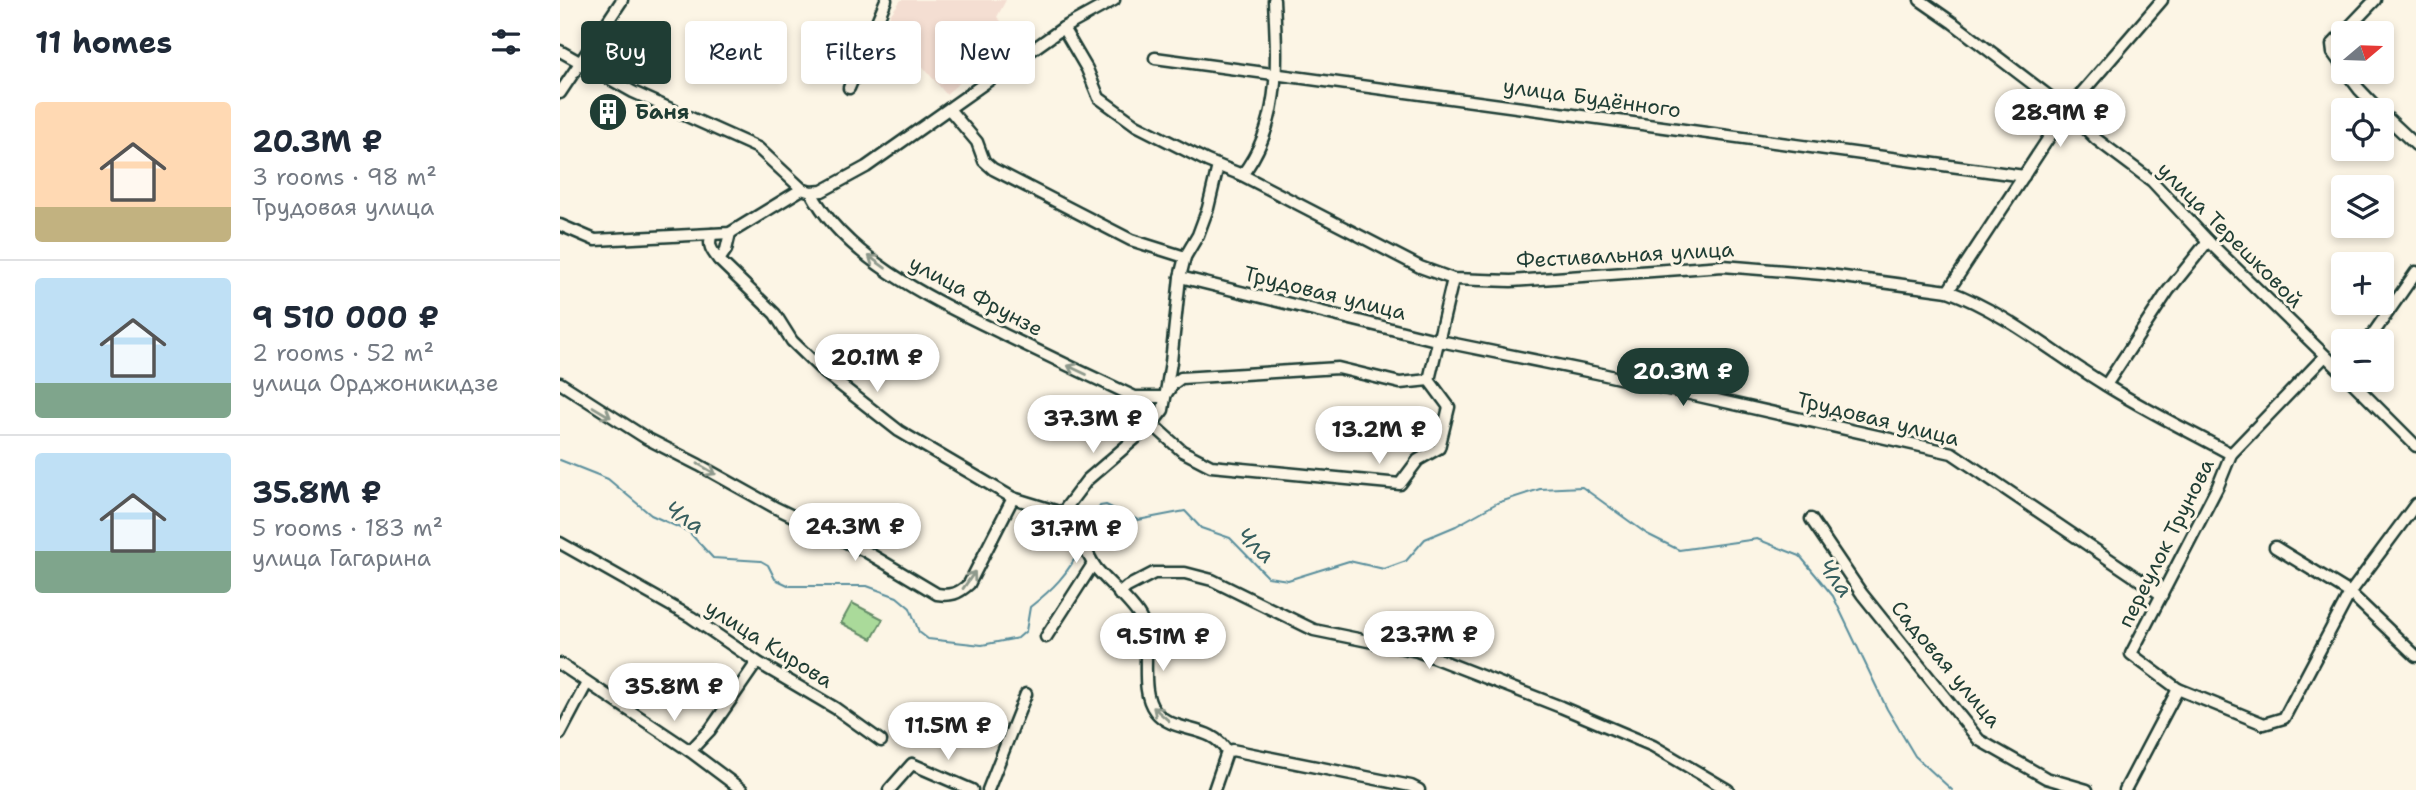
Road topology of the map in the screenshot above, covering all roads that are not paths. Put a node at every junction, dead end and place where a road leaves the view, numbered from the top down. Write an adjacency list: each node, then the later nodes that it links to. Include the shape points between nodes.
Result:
1 (622, 0): 12 (street)
2 (886, 0): 15 (street)
3 (1114, 0): 9 (street)
4 (1274, 0): 13 (street)
5 (1920, 0): 19 (street, улица Терешковой)
6 (2162, 0): 19 (street)
7 (2375, 0): 8 (street)
8 (2355, 21)
9 (1063, 28): 18 (street); 22 (street, Фестивальная улица, via 1099,98 1136,125)
10 (560, 51): 12 (street, улица Фрунзе)
11 (1155, 58): 13 (street, улица Будённого)
12 (579, 63): 16 (street); 25 (street, улица Фрунзе, via 758,148)
13 (1277, 75): 23 (street, via 1266,132); 24 (street, улица Будённого)
14 (2357, 84): 17 (street)
15 (849, 88)
16 (560, 93)
17 (2369, 98)
18 (949, 108): 25 (street, via 866,167 822,191); 30 (street, via 978,142 984,161 993,169 1131,240)
19 (2067, 110): 24 (street); 29 (street, улица Терешковой, via 2096,139 2152,181)
20 (2394, 124): 21 (street)
21 (2416, 145)
22 (1218, 166): 23 (street, Фестивальная улица); 30 (street, via 1208,208)
23 (1242, 175): 34 (street, Фестивальная улица, via 1420,267)
24 (2024, 176): 35 (street)
25 (806, 190): 27 (street); 44 (street, улица Фрунзе, one-way to 25, via 1135,397 948,307 857,248)
26 (560, 225): 28 (street, via 595,240)
27 (730, 233): 28 (street); 31 (street)
28 (712, 234): 31 (street, via 708,241)
29 (2208, 241): 38 (street, улица Терешковой); 42 (street, via 2168,291)
30 (1185, 257): 33 (street)
31 (719, 260): 48 (street, via 775,314 792,341 824,372 899,431)
32 (2416, 272): 36 (street)
33 (1180, 277): 37 (street, Трудовая улица); 44 (street)
34 (1453, 279): 35 (street, Фестивальная улица, via 1511,281 1723,266); 37 (street)
35 (1948, 291): 42 (street, Фестивальная улица, via 2023,330)
36 (2376, 329)
37 (1440, 341): 40 (street); 57 (street, Трудовая улица, via 1952,453)
38 (2325, 356): 39 (street, улица Терешковой); 47 (street, переулок Трунова)
39 (2331, 362)
40 (1429, 380): 44 (street, via 1400,383 1338,368 1241,374 1181,378); 45 (street, via 1449,407 1444,433 1438,448 1418,460 1400,484 1211,466 1182,451)
41 (560, 383): 48 (street, one-way to 48, via 646,438 865,551 937,594 949,596 969,584)
42 (2106, 385): 47 (street, Фестивальная улица)
43 (2362, 392): 46 (street)
44 (1163, 397): 45 (street, via 1163,410)
45 (1152, 424): 50 (street, via 1087,480)
46 (2416, 446)
47 (2231, 454): 57 (street, переулок Трунова)
48 (1013, 498): 50 (street)
49 (2416, 504): 55 (street, переулок Трунова)
50 (1062, 513): 54 (street)
51 (1811, 519): 76 (street, Садовая улица, via 1862,594 1979,740 2046,778)
52 (560, 543): 60 (street, улица Кирова, via 691,617)
53 (2275, 547): 55 (street)
54 (1093, 564): 56 (street); 58 (street)
55 (2350, 593): 59 (street); 63 (street, переулок Трунова, via 2284,718 2264,724)
56 (1119, 594): 68 (street, one-way to 56, via 1213,735 1166,721 1155,712 1148,699 1145,631); 75 (street, via 1154,573 1185,573 1212,580 1314,630 1418,651 1561,707 1653,746)
57 (2162, 595): 63 (street, переулок Трунова, via 2131,654)
58 (1046, 637)
59 (2416, 656)
60 (757, 662): 66 (street, улица Кирова); 67 (street)
61 (560, 664): 62 (street)
62 (587, 683): 65 (street); 67 (street)
63 (2178, 689): 77 (street)
64 (1026, 694): 72 (street)
65 (560, 734)
66 (881, 741)
67 (690, 751): 69 (street)
68 (1227, 752): 73 (street); 74 (street)
69 (742, 790)
70 (890, 790): 71 (street, via 912,764)
71 (972, 790)
72 (988, 790)
73 (1214, 790)
74 (1419, 790)
75 (1728, 790)
76 (2087, 790)
77 (2125, 790)

